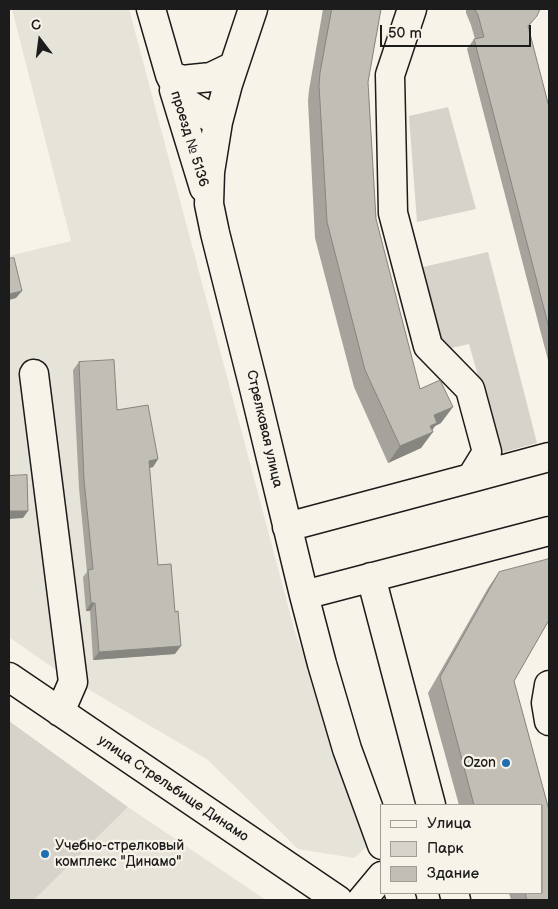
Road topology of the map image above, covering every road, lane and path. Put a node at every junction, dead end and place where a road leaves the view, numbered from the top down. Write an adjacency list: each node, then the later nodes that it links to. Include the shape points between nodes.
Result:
1 (150, 9): 5 (street, проезд № 5136)
2 (253, 9): 4 (street, Стрелковая улица)
3 (412, 9): 10 (street, via 390,75 393,212 428,346 470,389 487,452)
4 (234, 66): 5 (street, проезд № 5136, via 211,77 182,80); 6 (street, Стрелковая улица)
5 (170, 75): 6 (street, проезд № 5136, via 183,101); 7 (street, проезд № 5136)
6 (218, 122): 7 (street, Стрелковая улица)
7 (209, 204): 11 (street, Стрелковая улица)
8 (34, 374): 17 (street, via 73,682)
9 (549, 457): 10 (street)
10 (471, 478): 11 (street)
11 (287, 526): 14 (street, Стрелковая улица)
12 (549, 531): 13 (street)
13 (371, 577): 14 (street); 19 (street)
14 (304, 595): 20 (street, Стрелковая улица, via 348,749)
15 (9, 677): 17 (street, улица Стрельбище Динамо)
16 (549, 685): 18 (street, via 546,703)
17 (60, 712): 22 (street, улица Стрельбище Динамо)
18 (549, 721)
19 (431, 804)
20 (380, 839)
21 (380, 878): 23 (street)
22 (338, 900)
23 (362, 900)

